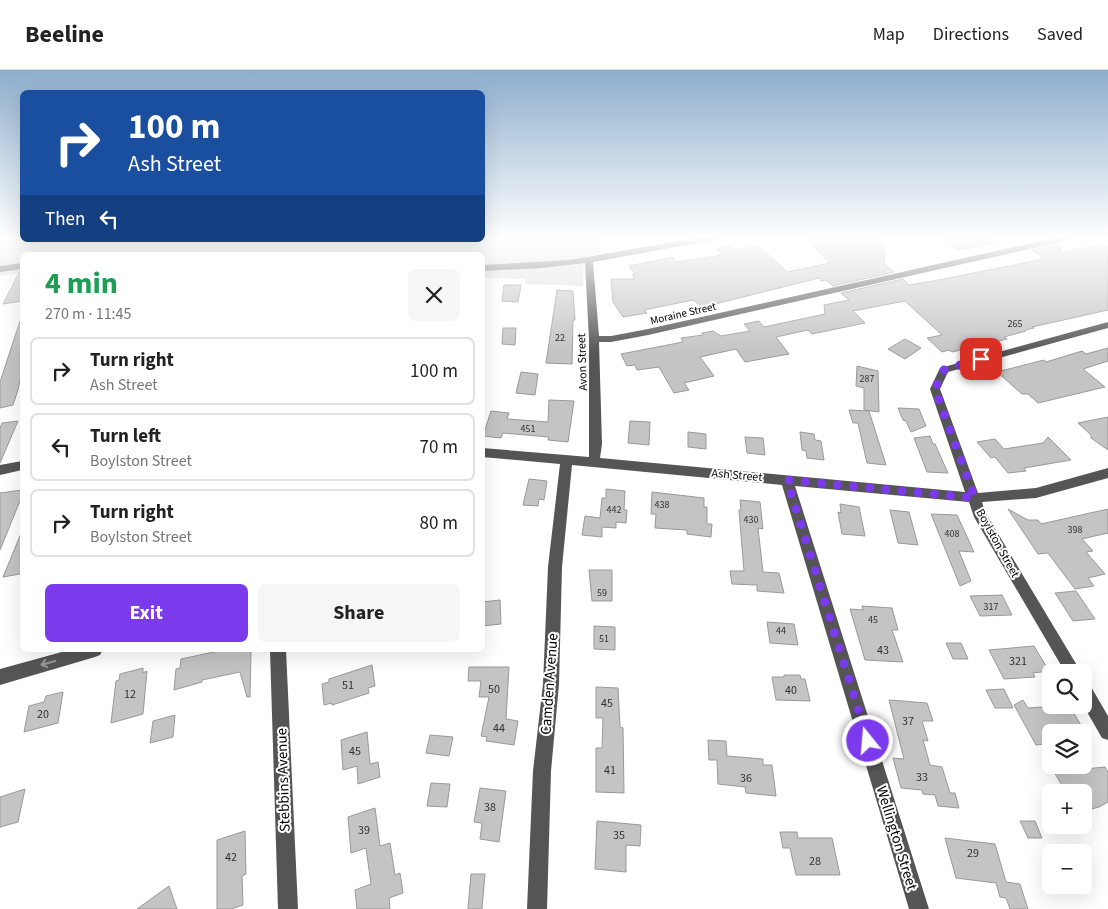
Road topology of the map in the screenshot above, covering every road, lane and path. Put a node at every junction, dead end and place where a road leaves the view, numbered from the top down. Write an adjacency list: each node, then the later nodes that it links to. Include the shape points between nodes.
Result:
1 (590, 276): 4 (street, Avon Street)
2 (895, 276): 4 (street, Moraine Street, via 648,332)
3 (1108, 325): 12 (street, Boylston Street, via 944,370 935,389)
4 (594, 339): 7 (street, Avon Street)
5 (485, 452): 6 (street, Ash Street)
6 (566, 460): 7 (street, Ash Street); 20 (street, Camden Avenue, via 555,567)
7 (594, 463): 11 (street, Ash Street)
8 (20, 465): 9 (street)
9 (0, 470)
10 (1108, 473): 12 (street, Ash Street, via 1036,493)
11 (787, 480): 12 (street, Ash Street); 21 (street, Wellington Street)
12 (975, 498): 15 (street, Boylston Street, via 979,513)
13 (88, 652): 16 (street, one-way to 16)
14 (278, 652): 19 (street, Stebbins Avenue)
15 (1068, 664)
16 (0, 677)
17 (1092, 705): 18 (street)
18 (1108, 732)
19 (288, 909)
20 (537, 909)
21 (919, 909)

